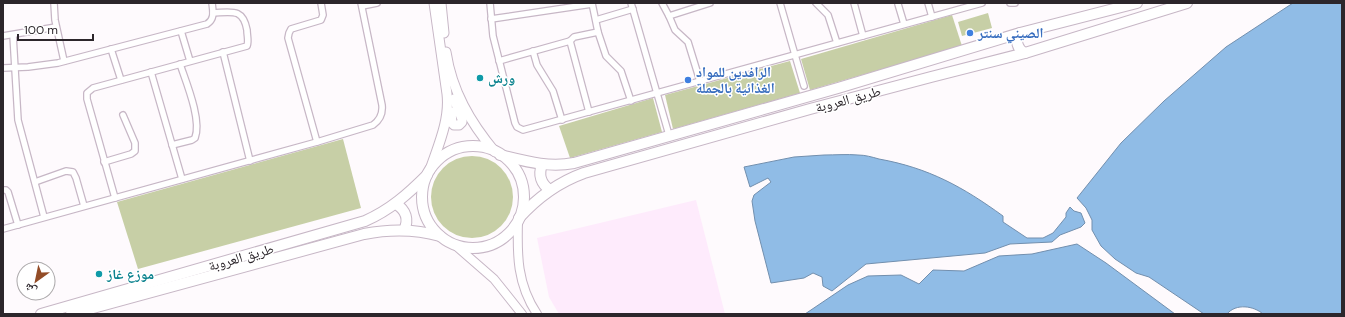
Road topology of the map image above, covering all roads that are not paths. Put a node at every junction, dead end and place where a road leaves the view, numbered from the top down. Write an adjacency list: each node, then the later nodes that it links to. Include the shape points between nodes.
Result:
1 (54, 3): 31 (street)
2 (212, 3): 25 (street)
3 (321, 3): 63 (street, via 321,20 291,29 288,38)
4 (377, 3): 23 (street)
5 (434, 3): 57 (main road)
6 (441, 3): 52 (main road)
7 (490, 3): 28 (street)
8 (592, 3): 28 (street); 29 (street)
9 (631, 3): 24 (street)
10 (662, 3): 26 (street)
11 (710, 3): 26 (street)
12 (780, 3): 44 (street)
13 (816, 3): 39 (street, via 828,15)
14 (854, 3): 37 (street)
15 (928, 3): 27 (street)
16 (982, 3): 22 (street)
17 (1010, 3): 18 (street)
18 (1015, 3)
19 (1137, 3): 34 (highway, طريق العروبة)
20 (1187, 3): 43 (highway, طريق العروبة)
21 (898, 4): 30 (street)
22 (972, 4): 27 (street)
23 (361, 5): 63 (street, via 382,115 373,125)
24 (633, 9): 29 (street); 56 (street)
25 (213, 13): 32 (street, via 209,23); 42 (street, via 235,12 245,22 248,44)
26 (669, 16): 54 (street, via 675,30 688,42)
27 (932, 17): 30 (street)
28 (491, 19): 47 (street)
29 (596, 20): 33 (street)
30 (904, 24): 37 (street)
31 (56, 27): 35 (street); 45 (street)
32 (180, 31): 40 (street); 46 (street)
33 (598, 32): 38 (street, via 572,38); 58 (street, via 608,59 621,71)
34 (1020, 33): 43 (highway, via 1017,43); 62 (highway, طريق العروبة)
35 (13, 35): 36 (street); 50 (street)
36 (3, 36)
37 (863, 36): 39 (street)
38 (570, 41): 41 (street); 59 (street)
39 (837, 43): 44 (street)
40 (111, 49): 45 (street); 53 (street)
41 (533, 51): 47 (street); 61 (street, via 537,65 554,91)
42 (223, 52): 46 (street); 66 (street)
43 (1026, 53): 73 (highway, طريق العروبة, via 810,109 592,171 570,178)
44 (795, 55): 54 (street); 55 (street)
45 (64, 61): 50 (street)
46 (190, 61): 48 (street)
47 (499, 61): 61 (street, via 517,127 526,130)
48 (180, 64): 51 (street); 64 (street, via 195,110 197,132 192,140)
49 (3, 68): 50 (street)
50 (14, 68): 71 (street, via 18,120)
51 (151, 72): 53 (street); 64 (street)
52 (451, 76): 57 (main road, via 453,92 462,118 461,124 454,125 451,121); 65 (main road, via 467,114)
53 (121, 80): 67 (street, via 93,88 87,93)
54 (700, 81): 56 (street)
55 (804, 86)
56 (658, 93): 58 (street); 62 (street)
57 (448, 99): 69 (main road, via 446,118)
58 (631, 100): 59 (street)
59 (589, 112): 61 (street)
60 (123, 115): 67 (street, via 135,143 135,152)
61 (562, 120)
62 (669, 136): 68 (highway, طريق العروبة, via 562,165)
63 (317, 142): 66 (street)
64 (172, 145): 70 (street)
65 (497, 153): 68 (highway, طريق العروبة); 69 (highway, via 477,147 459,149 442,157); 78 (highway, via 513,167 521,183 523,200)
66 (250, 160): 70 (street)
67 (104, 162): 74 (street)
68 (542, 165): 73 (highway, via 542,180)
69 (428, 173): 75 (highway, طريق العروبة); 82 (highway, via 422,193 423,205 429,222)
70 (182, 179): 74 (street)
71 (34, 182): 76 (street, via 71,170); 77 (street)
72 (3, 190): 79 (street, via 8,192)
73 (550, 190): 78 (highway, طريق العروبة)
74 (115, 198): 76 (street)
75 (396, 204): 81 (highway, via 406,215); 84 (highway, طريق العروبة, via 357,224)
76 (84, 206): 77 (street)
77 (44, 218): 79 (street)
78 (519, 219): 83 (highway, via 508,234 494,244 472,248); 87 (main road, via 520,276)
79 (18, 225): 80 (street)
80 (3, 229)
81 (404, 230): 82 (highway, طريق العروبة); 85 (highway, طريق العروبة, via 364,234)
82 (440, 236): 83 (highway)
83 (455, 245): 86 (main road, via 494,279)
84 (41, 314)
85 (71, 314)
86 (522, 314)
87 (537, 314)

